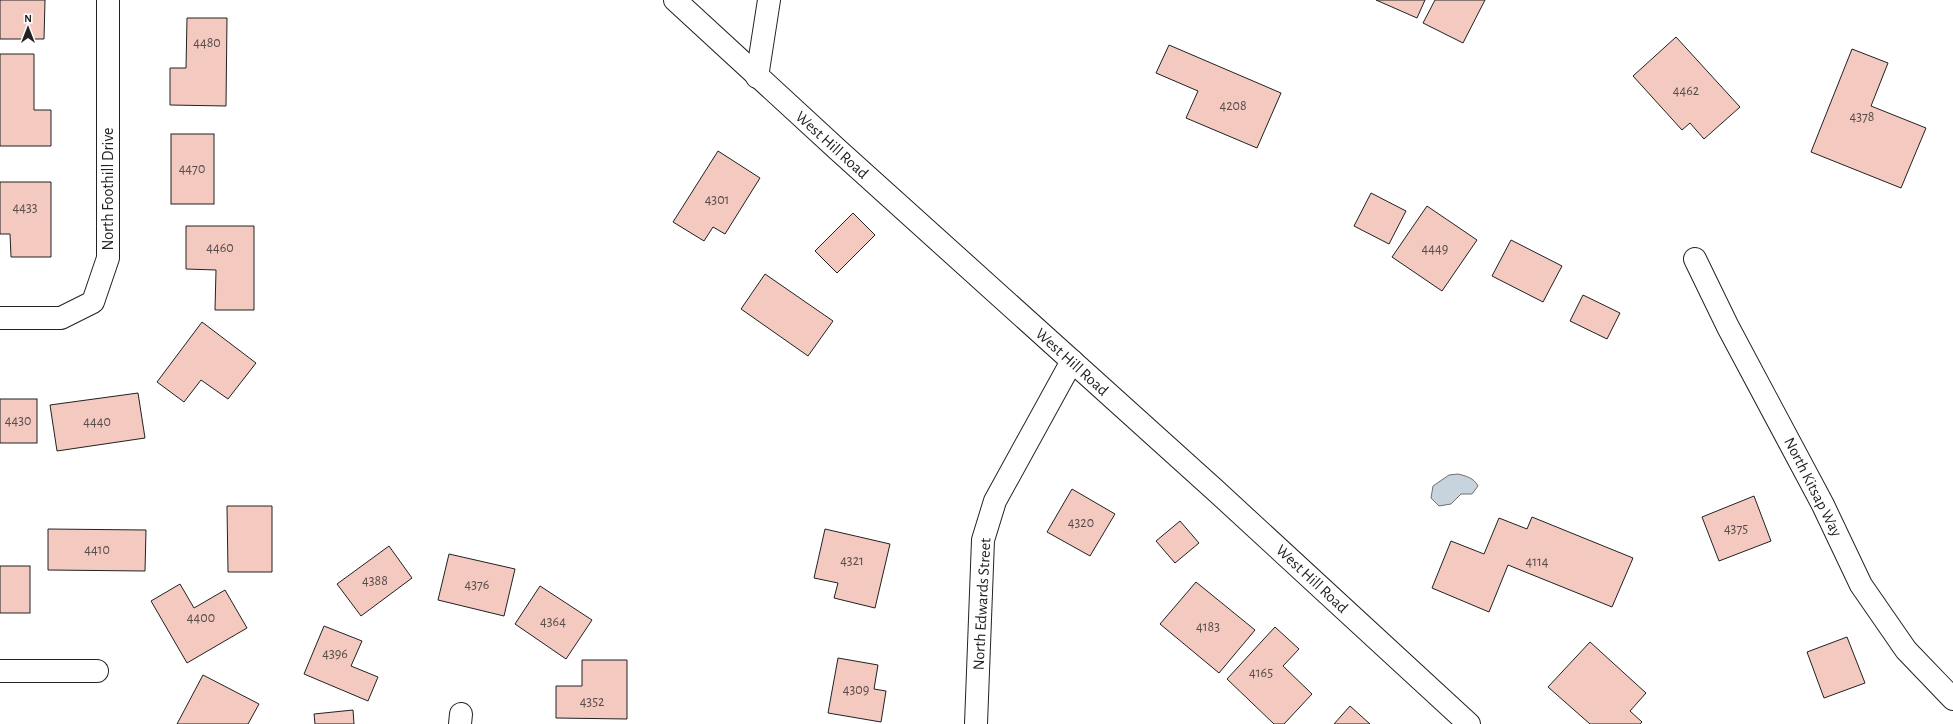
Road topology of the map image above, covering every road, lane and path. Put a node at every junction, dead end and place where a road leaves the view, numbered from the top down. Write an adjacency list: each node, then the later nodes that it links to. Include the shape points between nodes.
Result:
1 (108, 0): 6 (street, North Foothill Drive, via 108,258 98,288 93,302 61,318)
2 (675, 0): 4 (street, West Hill Road)
3 (769, 0): 4 (street)
4 (757, 77): 7 (street, West Hill Road)
5 (1695, 259): 10 (street, North Kitsap Way, via 1861,585 1906,650)
6 (0, 318)
7 (1072, 361): 11 (street, North Edwards Street, via 995,501 984,540); 12 (street, West Hill Road)
8 (0, 671): 9 (street)
9 (97, 671)
10 (1953, 699)
11 (976, 724)
12 (1469, 724)

